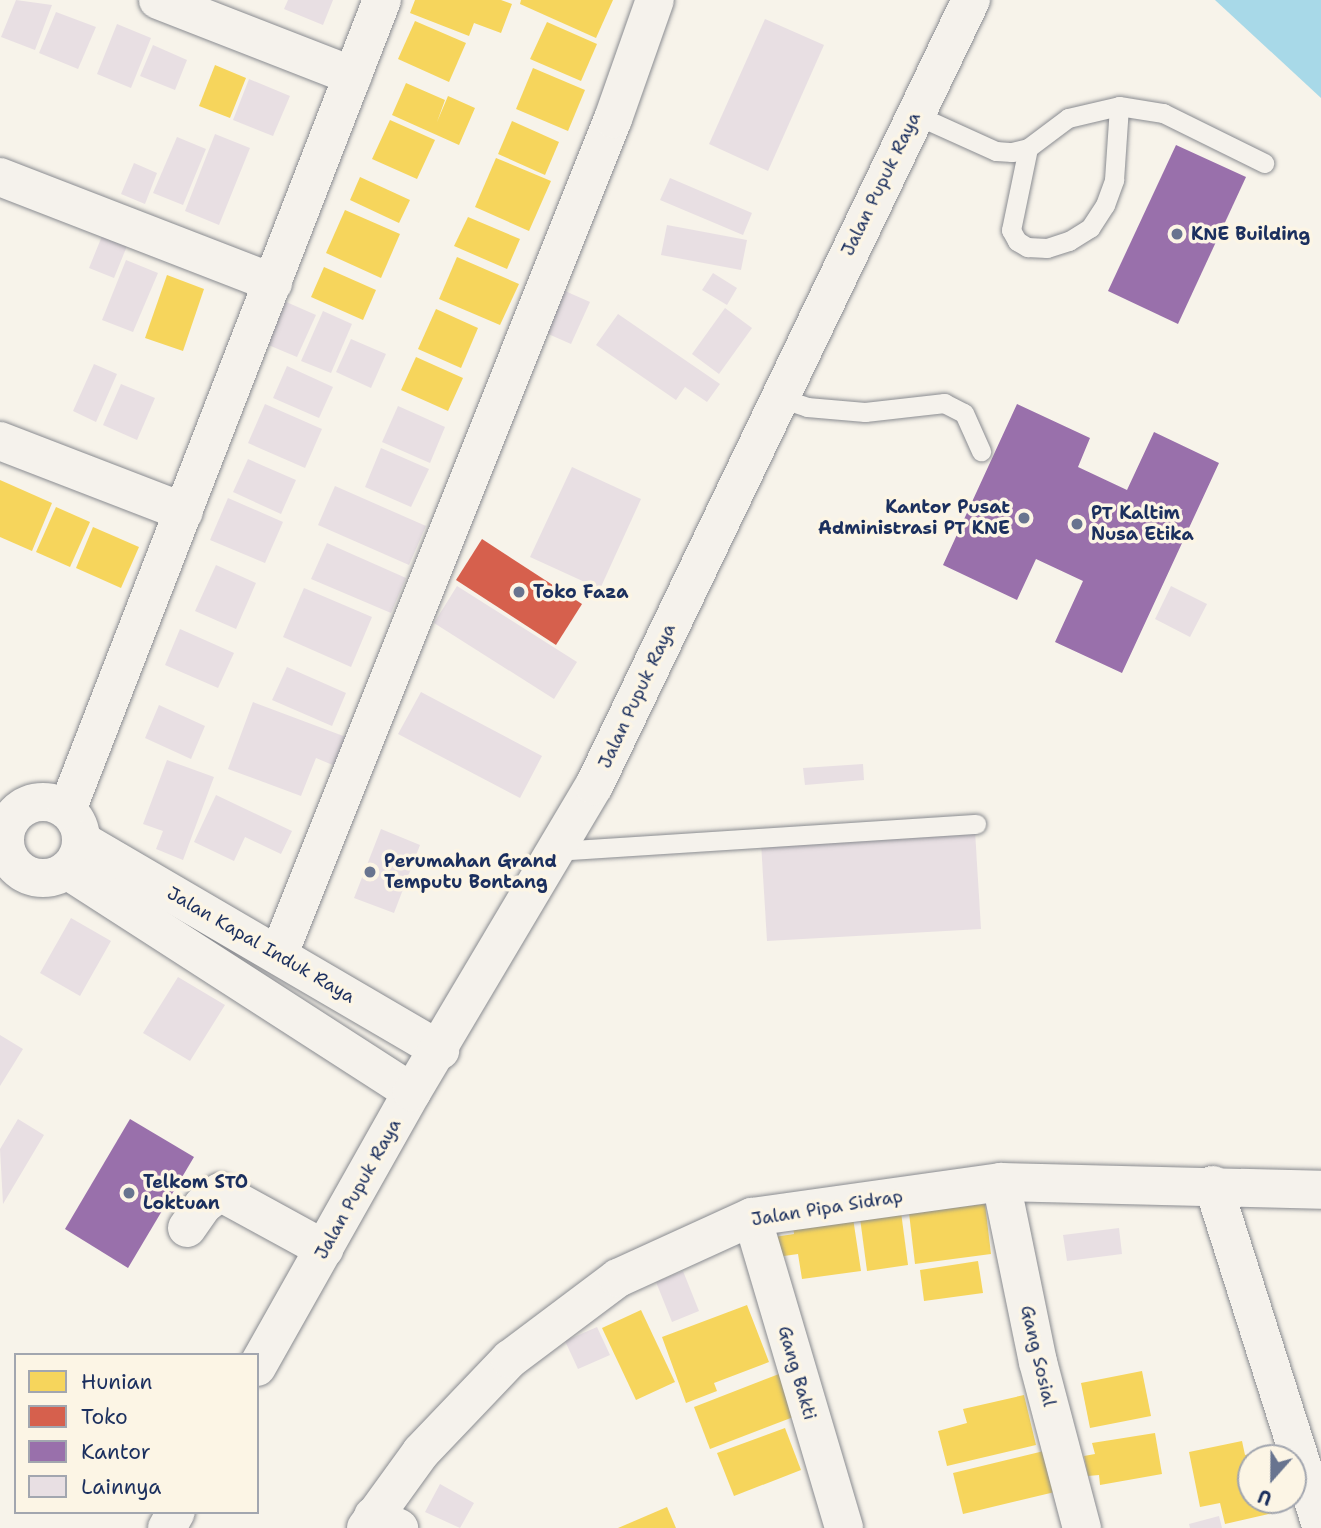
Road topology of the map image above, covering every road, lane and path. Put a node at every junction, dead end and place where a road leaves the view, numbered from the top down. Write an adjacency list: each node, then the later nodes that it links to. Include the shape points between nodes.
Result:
1 (158, 0): 5 (street)
2 (383, 0): 5 (street)
3 (655, 0): 21 (street, via 613,119)
4 (971, 0): 7 (street, Jalan Pupuk Raya)
5 (353, 76): 11 (street)
6 (1119, 106): 8 (lane, via 1068,118); 8 (lane, via 1114,180 1105,205 1090,228 1047,248 1027,247 1011,230); 9 (lane, via 1163,113)
7 (914, 114): 8 (lane, via 996,151); 12 (street, Jalan Pupuk Raya)
8 (1028, 148)
9 (1264, 163)
10 (0, 177): 11 (street)
11 (273, 283): 15 (street)
12 (778, 397): 14 (lane, via 807,407 865,412 944,403 964,413); 20 (street, Jalan Pupuk Raya, via 594,786)
13 (0, 441): 15 (street)
14 (981, 451)
15 (184, 512): 18 (street)
16 (12, 798): 18 (street, via 46,801); 19 (street)
17 (976, 824): 20 (lane)
18 (72, 840): 19 (street, via 51,877 34,878 18,870); 21 (street, Jalan Kapal Induk Raya); 23 (street, Jalan Kapal Induk Raya)
19 (3, 849)
20 (556, 850): 22 (street, Jalan Pupuk Raya)
21 (279, 954): 22 (street, Jalan Kapal Induk Raya)
22 (440, 1050): 23 (street, Jalan Pupuk Raya)
23 (412, 1092): 29 (street, Jalan Pupuk Raya)
24 (1001, 1182): 25 (street, Jalan Pipa Sidrap); 27 (street, Jalan Pipa Sidrap); 34 (street, Gang Sosial, via 1038,1362)
25 (1213, 1185): 26 (street, Jalan Pipa Sidrap); 32 (street)
26 (1321, 1189)
27 (752, 1217): 31 (street, Jalan Pipa Sidrap, via 618,1278 510,1359 421,1452); 33 (street, Gang Bakti)
28 (187, 1228): 29 (street, via 203,1205 220,1192)
29 (324, 1249): 30 (street, Jalan Pupuk Raya)
30 (259, 1363)
31 (379, 1524)
32 (1321, 1526)
33 (844, 1528)
34 (1082, 1528)

